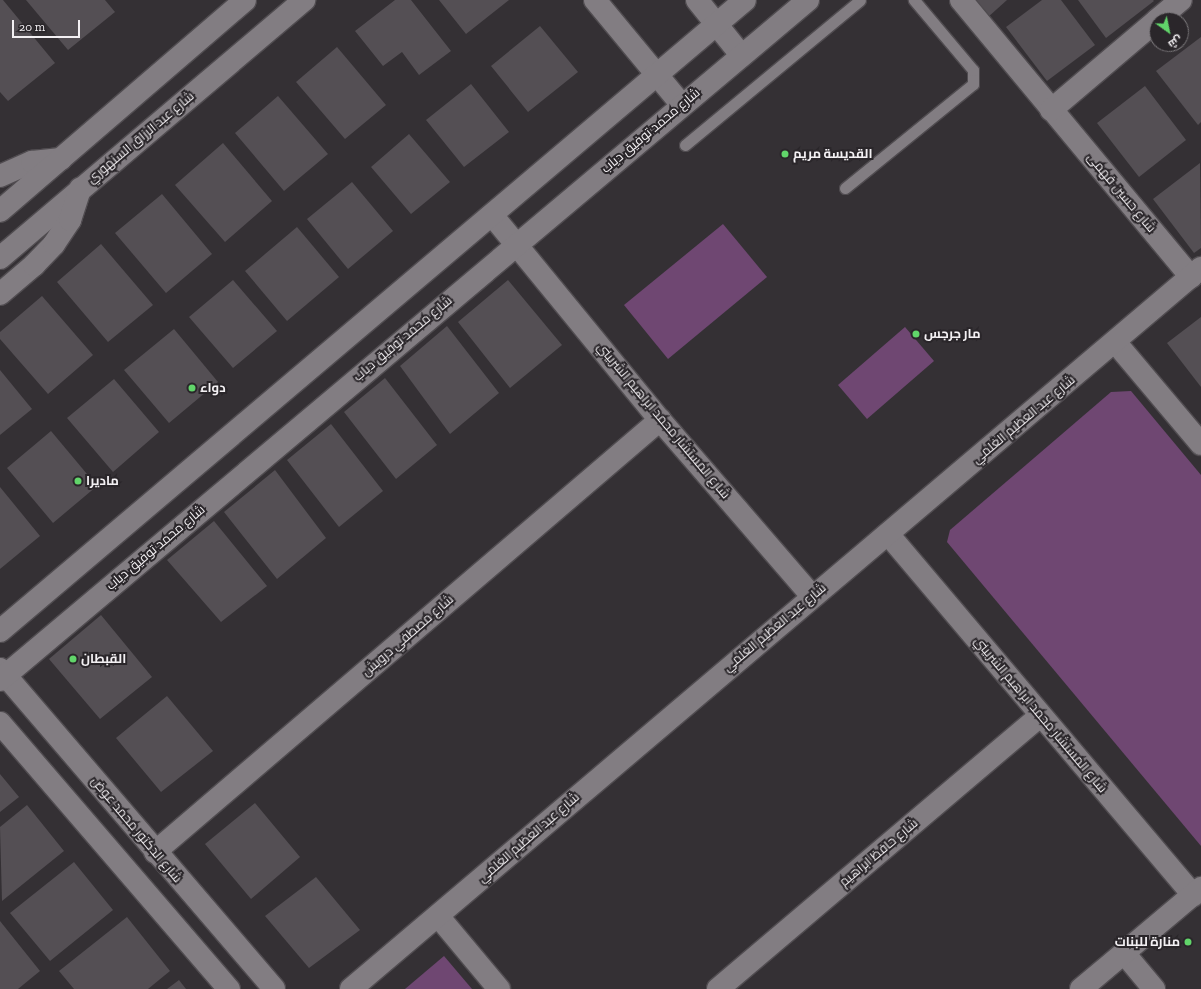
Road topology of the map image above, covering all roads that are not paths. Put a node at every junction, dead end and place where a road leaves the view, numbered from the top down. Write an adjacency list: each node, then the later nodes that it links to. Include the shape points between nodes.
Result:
1 (246, 0): 19 (street)
2 (304, 0): 22 (street, شارع عبد الرزاق السنهوري)
3 (595, 0): 15 (street)
4 (697, 0): 12 (street)
5 (745, 0): 12 (street)
6 (808, 0): 14 (street, شارع محمد توفيق دياب)
7 (860, 0): 18 (lane)
8 (914, 0): 21 (lane, via 973,70 973,84)
9 (961, 0): 17 (street, شارع حسين فهمى)
10 (1181, 0): 11 (street)
11 (1167, 12)
12 (716, 24): 14 (street); 15 (street)
13 (1149, 27): 17 (street)
14 (742, 55): 16 (street, شارع محمد توفيق دياب)
15 (657, 75): 16 (street); 24 (street)
16 (682, 105): 25 (street, شارع محمد توفيق دياب)
17 (1051, 110): 27 (street, شارع حسين فهمى)
18 (685, 145)
19 (60, 159): 20 (street, via 32,162); 23 (street)
20 (0, 176)
21 (845, 188)
22 (80, 189): 26 (street); 28 (street, شارع عبد الرزاق السنهوري, via 70,220 54,244)
23 (0, 211)
24 (492, 215): 25 (street, شارع المستشار محمد ابراهيم الشربيني); 34 (street)
25 (516, 244): 30 (street, شارع المستشار محمد ابراهيم الشربيني); 35 (street, شارع محمد توفيق دياب)
26 (0, 258)
27 (1196, 272): 29 (street, شارع عبد العظيم الغلمي)
28 (0, 294)
29 (1116, 343): 31 (street); 32 (street, شارع عبد العظيم الغلمي)
30 (660, 420): 33 (street, شارع المستشار محمد ابراهيم الشربيني); 38 (street, شارع مصطفي درويش)
31 (1201, 444)
32 (888, 534): 33 (street, شارع عبد العظيم الغلمي); 36 (street, شارع المستشار محمد ابراهيم الشربيني)
33 (812, 596): 40 (street, شارع عبد العظيم الغلمي)
34 (0, 631)
35 (2, 674): 38 (street, شارع الدكتور محمد عوض)
36 (1040, 716): 39 (street, شارع المستشار محمد ابراهيم الشربيني); 46 (street, شارع حافظ ابراهيم)
37 (0, 723): 42 (street)
38 (155, 852): 43 (street, شارع الدكتور محمد عوض)
39 (1197, 892): 41 (street)
40 (438, 916): 44 (street, شارع عبد العظيم الغلمي); 45 (street)
41 (1124, 953): 47 (street); 48 (street)
42 (229, 989)
43 (274, 989)
44 (351, 989)
45 (498, 989)
46 (718, 989)
47 (1081, 989)
48 (1154, 989)

